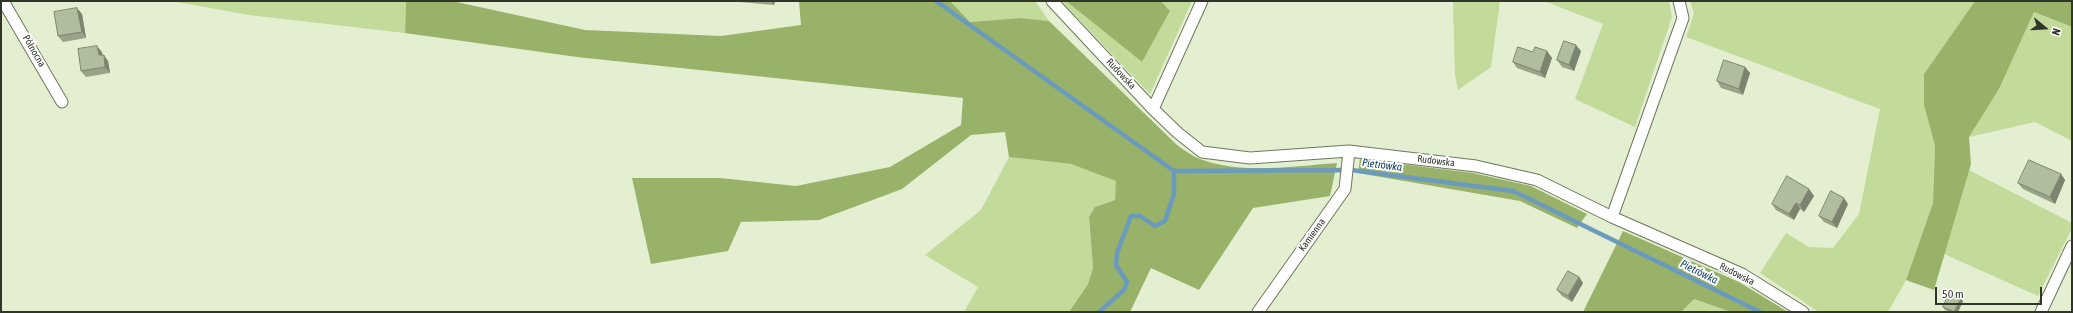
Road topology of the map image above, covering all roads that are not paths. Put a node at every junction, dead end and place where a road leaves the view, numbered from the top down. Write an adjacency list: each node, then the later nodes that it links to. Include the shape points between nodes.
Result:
1 (3, 1): 5 (street, Północna)
2 (1052, 1): 6 (street, Rudowska)
3 (1202, 1): 6 (street)
4 (1679, 1): 8 (street, via 1683,18)
5 (62, 102)
6 (1153, 109): 7 (street, Rudowska, via 1202,152 1250,158)
7 (1349, 151): 8 (street, Rudowska, via 1476,166 1537,180); 10 (street, Kamienna, via 1345,189)
8 (1612, 217): 11 (street, Rudowska, via 1742,274)
9 (2072, 246): 12 (street)
10 (1258, 312)
11 (1803, 312)
12 (2041, 312)

